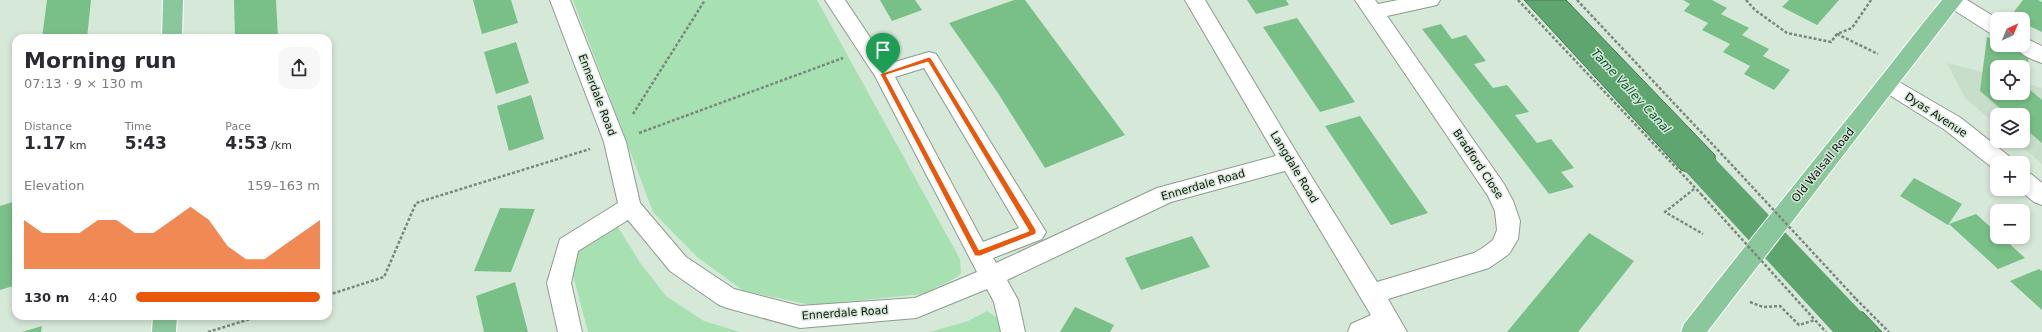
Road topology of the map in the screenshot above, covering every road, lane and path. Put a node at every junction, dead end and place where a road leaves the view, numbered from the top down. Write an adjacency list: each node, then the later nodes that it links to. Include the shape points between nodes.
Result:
1 (173, 0): 14 (main road)
2 (560, 0): 22 (street, Ennerdale Road)
3 (705, 0): 22 (path)
4 (834, 0): 17 (street)
5 (1195, 0): 24 (street, Langdale Road)
6 (1430, 0): 12 (street, Bradford Close)
7 (1518, 0): 26 (path)
8 (1577, 0): 46 (path, bridge)
9 (1746, 0): 15 (path, via 1755,10 1787,33 1831,42)
10 (1871, 0): 15 (path, via 1852,28)
11 (1953, 0): 13 (street); 19 (main road, Old Walsall Road)
12 (1369, 6): 33 (street, Bradford Close, via 1496,190 1509,217 1510,230 1504,244 1481,261)
13 (1990, 24)
14 (172, 34)
15 (1837, 34): 19 (path)
16 (2030, 48): 18 (street)
17 (866, 50): 20 (street); 22 (path)
18 (2042, 56)
19 (1900, 65): 21 (main road, Old Walsall Road)
20 (883, 74): 30 (street); 30 (street, via 929,59 1034,232)
21 (1888, 84): 23 (street, Dyas Avenue, via 1953,124); 34 (main road, Old Walsall Road)
22 (615, 142): 28 (street, Ennerdale Road); 32 (path, via 416,203 384,277)
23 (1993, 156)
24 (1290, 161): 31 (street, Ennerdale Road, via 1165,194); 33 (street, Langdale Road)
25 (2030, 186): 27 (street)
26 (1694, 189): 29 (path, via 1665,212); 37 (path, bridge)
27 (2042, 196)
28 (630, 207): 31 (street, Ennerdale Road, via 678,264 727,298 800,317 916,308); 41 (street, via 568,246 559,283)
29 (1703, 234)
30 (978, 254): 31 (street)
31 (991, 277): 42 (street, via 1006,300)
32 (332, 294)
33 (1372, 294): 38 (street, Langdale Road)
34 (1722, 294): 37 (path, via 1763,307 1780,306 1799,325); 44 (main road, Old Walsall Road)
35 (164, 320): 39 (main road)
36 (247, 320): 40 (path)
37 (1816, 320): 45 (path)
38 (1391, 326): 43 (street)
39 (164, 332)
40 (208, 332)
41 (570, 332)
42 (1013, 332)
43 (1360, 332)
44 (1693, 332)
45 (1826, 332)
46 (1889, 332)

